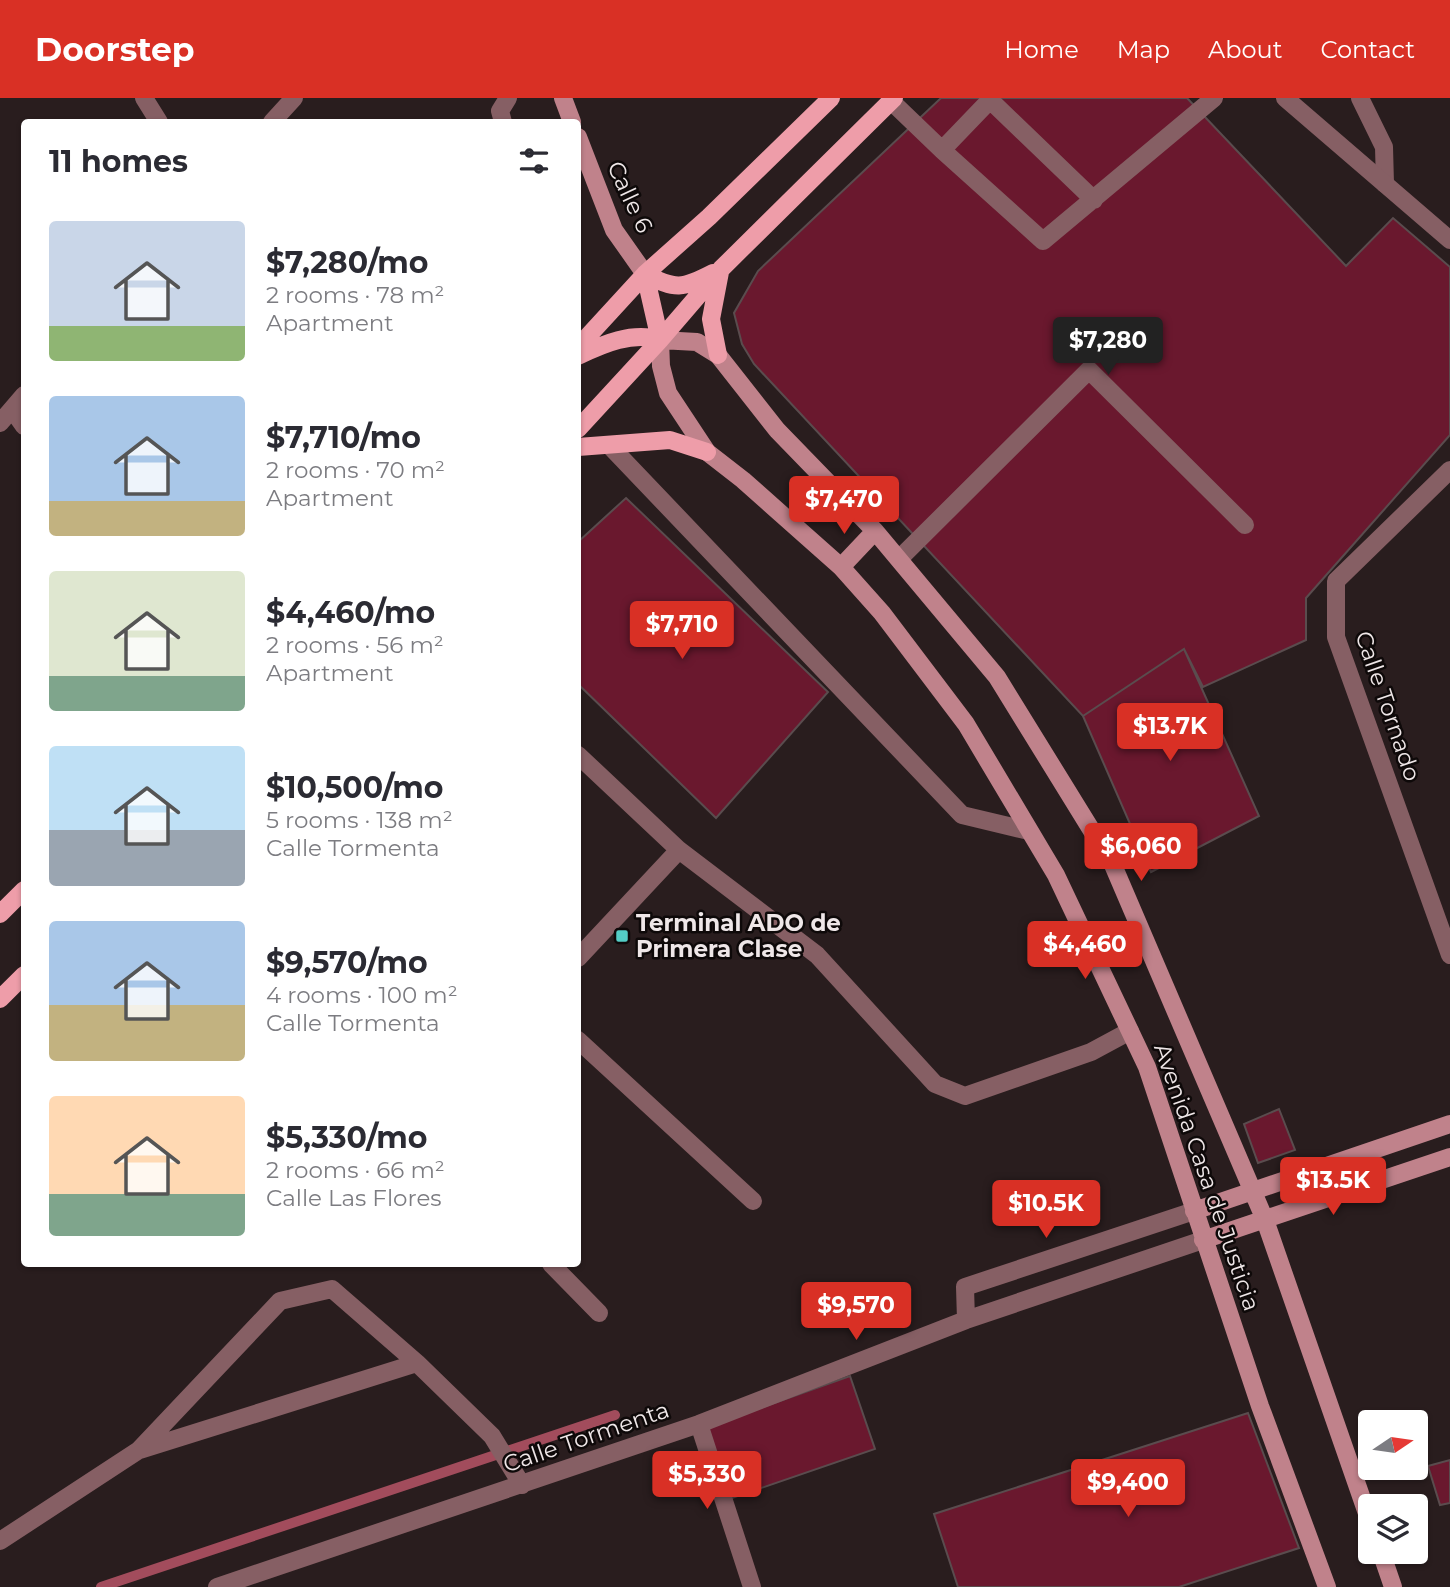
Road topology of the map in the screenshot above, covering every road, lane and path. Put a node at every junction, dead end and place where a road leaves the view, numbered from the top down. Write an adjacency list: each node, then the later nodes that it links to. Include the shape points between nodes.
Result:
1 (144, 98): 10 (street)
2 (295, 98): 11 (street)
3 (508, 98): 12 (street, via 500,111)
4 (563, 98): 13 (street)
5 (831, 98): 20 (main road)
6 (1214, 98): 17 (street)
7 (1285, 98): 16 (street)
8 (1360, 98): 16 (street, via 1384,147)
9 (892, 99): 15 (street); 19 (main road)
10 (157, 119)
11 (275, 119)
12 (502, 119)
13 (571, 119)
14 (581, 145): 20 (street, Calle 6, via 614,230)
15 (943, 150): 17 (street, via 1043,242); 17 (street, via 990,100)
16 (1385, 184): 18 (street)
17 (1094, 200)
18 (1450, 240)
19 (721, 269): 20 (main road, via 692,284 668,286); 21 (main road); 24 (main road, via 711,319)
20 (645, 274): 21 (main road); 22 (main road)
21 (660, 340): 23 (main road, via 648,336 607,342); 24 (street, via 697,342); 27 (main road); 30 (street, Avenida Casa de Justicia, via 668,393)
22 (581, 344)
23 (581, 355)
24 (718, 355): 33 (street, Avenida Casa de Justicia, via 777,430)
25 (21, 398): 26 (street)
26 (6, 416)
27 (581, 426)
28 (609, 445): 29 (main road); 30 (main road, via 670,440); 37 (street, via 962,815)
29 (581, 447)
30 (707, 452): 35 (street, Avenida Casa de Justicia)
31 (1450, 470): 42 (street, Calle Tornado, via 1336,581 1336,637)
32 (1245, 525): 34 (street, via 1089,370)
33 (875, 531): 34 (street, Avenida Casa de Justicia); 35 (street)
34 (899, 559): 49 (street, Avenida Casa de Justicia, via 997,677 1112,865)
35 (841, 567): 37 (street, Avenida Casa de Justicia, via 966,724)
36 (581, 758): 38 (street)
37 (1029, 831): 45 (street, Avenida Casa de Justicia, via 1056,875)
38 (679, 850): 41 (street); 45 (street, via 817,955 934,1084 965,1096 1091,1052)
39 (21, 894): 40 (main road)
40 (0, 914)
41 (581, 955)
42 (1450, 955)
43 (21, 978): 44 (main road)
44 (0, 999)
45 (1130, 1031): 51 (street, Avenida Casa de Justicia, via 1147,1067)
46 (581, 1043): 50 (street)
47 (1450, 1124): 49 (street)
48 (1450, 1157): 52 (street)
49 (1252, 1191): 51 (street); 52 (street, Avenida Casa de Justicia)
50 (753, 1201)
51 (1194, 1210): 53 (street, Avenida Casa de Justicia); 56 (street, via 965,1287)
52 (1265, 1220): 53 (street); 61 (street, Avenida Casa de Justicia)
53 (1203, 1240): 56 (street, Calle Tormenta); 66 (street, Avenida Casa de Justicia)
54 (554, 1267): 55 (street)
55 (599, 1313)
56 (966, 1320): 58 (street, Calle Tormenta)
57 (418, 1363): 59 (street); 59 (street, via 332,1289 280,1301); 60 (street, via 492,1436)
58 (699, 1424): 60 (street, Calle Tormenta); 65 (street)
59 (139, 1450): 62 (street)
60 (522, 1485): 64 (street, Calle Tormenta)
61 (1360, 1494)
62 (0, 1541)
63 (1385, 1564): 67 (street)
64 (218, 1587)
65 (752, 1587)
66 (1326, 1587)
67 (1393, 1587)

